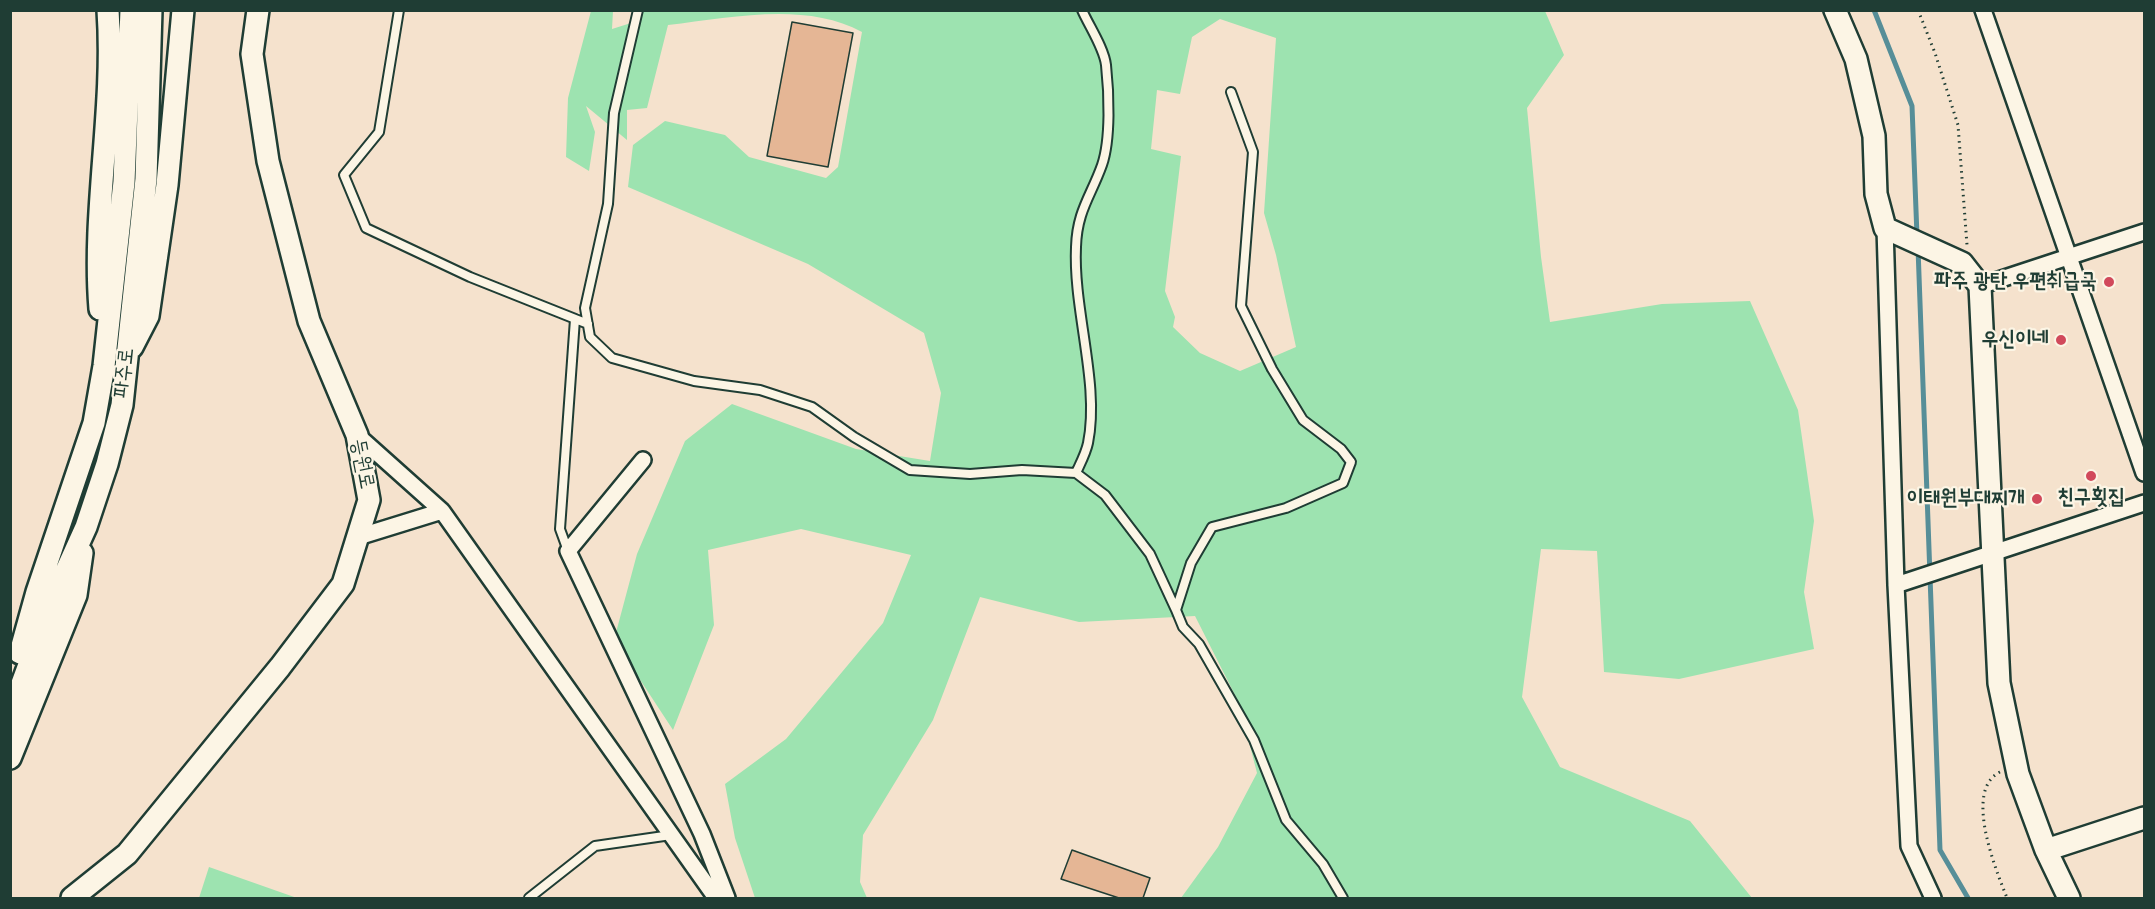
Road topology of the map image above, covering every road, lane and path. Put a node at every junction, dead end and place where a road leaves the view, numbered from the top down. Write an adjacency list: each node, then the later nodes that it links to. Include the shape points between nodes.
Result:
1 (108, 10): 19 (main road, via 110,41 98,290)
2 (132, 10): 19 (main road, 파주로, via 124,182)
3 (151, 10): 18 (main road, 파주로, via 146,178)
4 (183, 10): 18 (main road, via 167,185 148,316)
5 (258, 10): 20 (main road, 등원로, via 252,54 268,161 309,321)
6 (399, 10): 16 (lane, via 379,132 344,175 366,228 470,277)
7 (638, 10): 17 (lane, via 614,113 608,204 585,308)
8 (1082, 10): 22 (lane, via 1106,62 1107,145 1082,208 1076,244 1075,283 1089,403 1088,443)
9 (1835, 10): 12 (main road, via 1859,70 1874,136 1876,194)
10 (1983, 10): 14 (street)
11 (1231, 92): 32 (lane, via 1252,152 1241,306 1303,420 1341,449 1351,462 1343,483 1286,508 1212,527 1191,563)
12 (1884, 228): 15 (main road, via 1962,263); 30 (street)
13 (2145, 232): 14 (street)
14 (2068, 256): 15 (street); 23 (street)
15 (1980, 286): 29 (main road)
16 (574, 319): 17 (lane); 28 (lane, via 560,529)
17 (588, 324): 22 (lane, via 590,337 612,358 694,381 760,390 812,407 910,470)
18 (127, 355): 26 (main road, 파주로, via 122,405)
19 (104, 366): 31 (main road, 파주로, via 94,423)
20 (357, 435): 25 (street); 27 (main road, 등원로, via 369,500)
21 (643, 460): 28 (street)
22 (1076, 473): 32 (lane, via 1105,495 1150,554)
23 (2145, 473)
24 (2145, 503): 29 (street)
25 (442, 511): 27 (street); 39 (street)
26 (86, 527): 35 (main road, 파주로, via 53,600); 36 (main road, via 76,595)
27 (358, 537): 41 (main road, 등원로, via 343,584 280,667 127,854)
28 (568, 551): 44 (street, via 702,834)
29 (1984, 557): 30 (street); 40 (main road, via 1999,683 2018,774)
30 (1896, 585): 46 (street, via 1909,846)
31 (37, 592): 33 (main road); 34 (main road, 파주로, via 19,656)
32 (1176, 609): 45 (lane, via 1183,627 1199,644 1254,740 1286,820 1323,864)
33 (10, 642)
34 (10, 673)
35 (10, 716)
36 (10, 758)
37 (1997, 773): 47 (path, via 1988,781 1984,793 1987,846)
38 (2145, 818): 40 (main road)
39 (671, 835): 42 (lane, via 595,846); 43 (street)
40 (2046, 850): 48 (main road)
41 (72, 898)
42 (529, 898)
43 (716, 898)
44 (727, 898)
45 (1343, 898)
46 (1934, 898)
47 (2007, 898)
48 (2069, 898)

